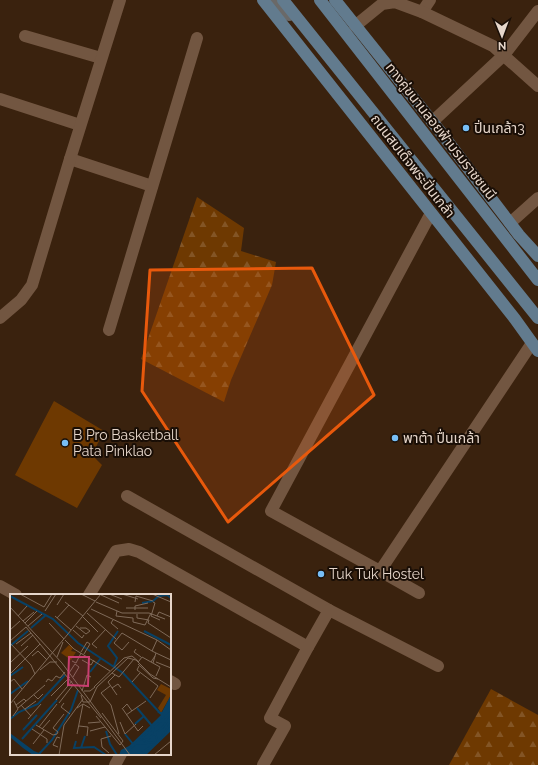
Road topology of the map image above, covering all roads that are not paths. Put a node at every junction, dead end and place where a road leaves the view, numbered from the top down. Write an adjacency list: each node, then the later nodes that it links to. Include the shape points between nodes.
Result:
1 (120, 0): 15 (street)
2 (263, 0): 23 (main road, ถนนสมเด็จพระปิ่นเกล้า)
3 (275, 0): 12 (main road)
4 (283, 0): 12 (main road)
5 (321, 0): 28 (main road, ทางคู่ขนานลอยฟ้าบรมราชชนนี)
6 (335, 0): 10 (main road)
7 (430, 0): 9 (street)
8 (538, 11): 14 (street)
9 (422, 12): 10 (street, via 395,2 382,4); 14 (street, via 493,46)
10 (355, 26): 18 (main road)
11 (25, 36): 15 (street)
12 (311, 37): 30 (main road)
13 (197, 38): 21 (street)
14 (504, 55): 16 (street); 18 (street)
15 (102, 58): 19 (street)
16 (538, 86)
17 (0, 99): 19 (street)
18 (432, 122): 24 (main road)
19 (80, 125): 20 (street)
20 (70, 159): 21 (street); 29 (street, via 32,285 21,300)
21 (152, 186): 31 (street)
22 (538, 198): 24 (street)
23 (431, 213): 32 (main road, ถนนสมเด็จพระปิ่นเกล้า); 34 (street, via 271,511)
24 (510, 223): 25 (main road)
25 (519, 235): 26 (main road); 27 (main road)
26 (538, 256)
27 (538, 260)
28 (538, 280)
29 (0, 318)
30 (538, 318)
31 (109, 330)
32 (536, 346): 34 (street)
33 (127, 496): 39 (street)
34 (380, 571): 36 (street)
35 (0, 586): 37 (street)
36 (419, 593)
37 (14, 594)
38 (90, 594): 40 (street, via 116,551 128,549 146,556)
39 (329, 610): 40 (street); 41 (street)
40 (308, 647): 44 (street, via 270,718 285,726)
41 (438, 666)
42 (120, 755): 43 (street)
43 (115, 765)
44 (263, 765)

